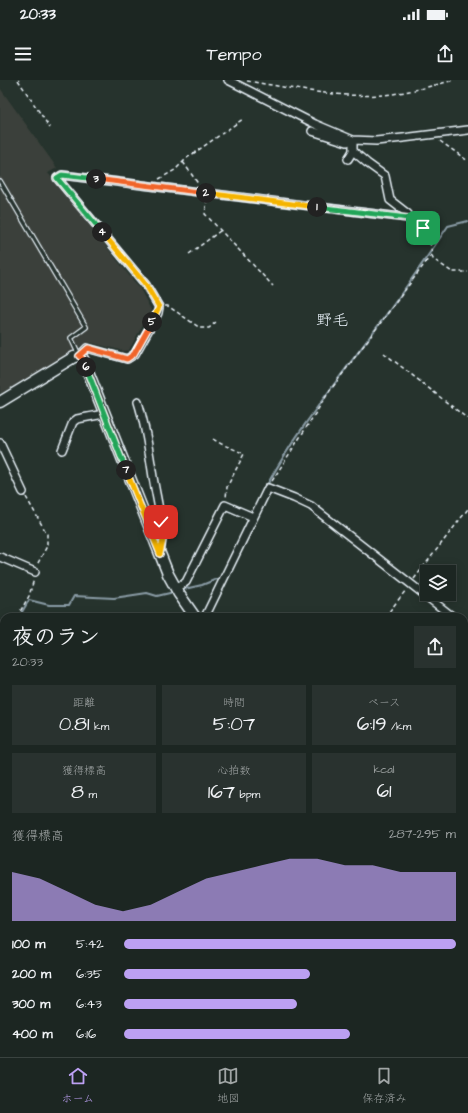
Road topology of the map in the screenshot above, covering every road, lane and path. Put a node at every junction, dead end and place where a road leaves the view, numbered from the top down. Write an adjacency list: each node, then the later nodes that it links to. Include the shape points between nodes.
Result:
1 (18, 80): 6 (path)
2 (228, 80): 10 (street)
3 (241, 80): 4 (path, via 309,92 383,95 427,88)
4 (454, 80)
5 (243, 119): 13 (path)
6 (50, 128)
7 (468, 130): 9 (street)
8 (312, 131): 10 (street)
9 (433, 134): 10 (street); 12 (path)
10 (353, 145): 11 (street); 17 (street, via 367,164 385,176 390,200 408,214)
11 (348, 159)
12 (468, 161)
13 (183, 162): 15 (path); 16 (path)
14 (0, 181): 26 (lane, via 86,327 71,338)
15 (152, 186): 16 (street); 23 (street, via 62,175 57,178 146,285)
16 (205, 193): 17 (street); 18 (path, via 205,214)
17 (408, 218): 20 (path, via 417,222 426,232 432,246)
18 (220, 231): 19 (path); 22 (path)
19 (189, 254)
20 (432, 254): 21 (path, via 433,259 452,272); 34 (path, via 329,392)
21 (468, 272)
22 (273, 286)
23 (159, 307): 24 (path, via 168,306 200,328 209,328); 26 (street, via 134,354 127,359 88,348)
24 (218, 321)
25 (384, 353): 30 (path)
26 (79, 356): 27 (street); 29 (street, via 83,359)
27 (0, 402)
28 (138, 402): 39 (street, via 146,429 161,522 163,540)
29 (104, 414): 33 (street, via 77,419); 39 (street)
30 (468, 420)
31 (213, 438): 36 (path, via 221,445 231,446 244,454 227,488)
32 (0, 443): 35 (street)
33 (62, 450)
34 (268, 488): 38 (street); 42 (street, via 311,506)
35 (23, 492): 41 (path, via 47,534 47,546)
36 (224, 505): 38 (street); 43 (street, via 186,582)
37 (468, 509): 42 (path)
38 (253, 518): 46 (street)
39 (160, 554): 43 (street)
40 (0, 558): 41 (street)
41 (35, 572): 44 (path, via 29,596)
42 (410, 585): 47 (path); 48 (street)
43 (176, 589): 45 (street)
44 (19, 613)
45 (192, 613)
46 (207, 613)
47 (388, 613)
48 (448, 613)

